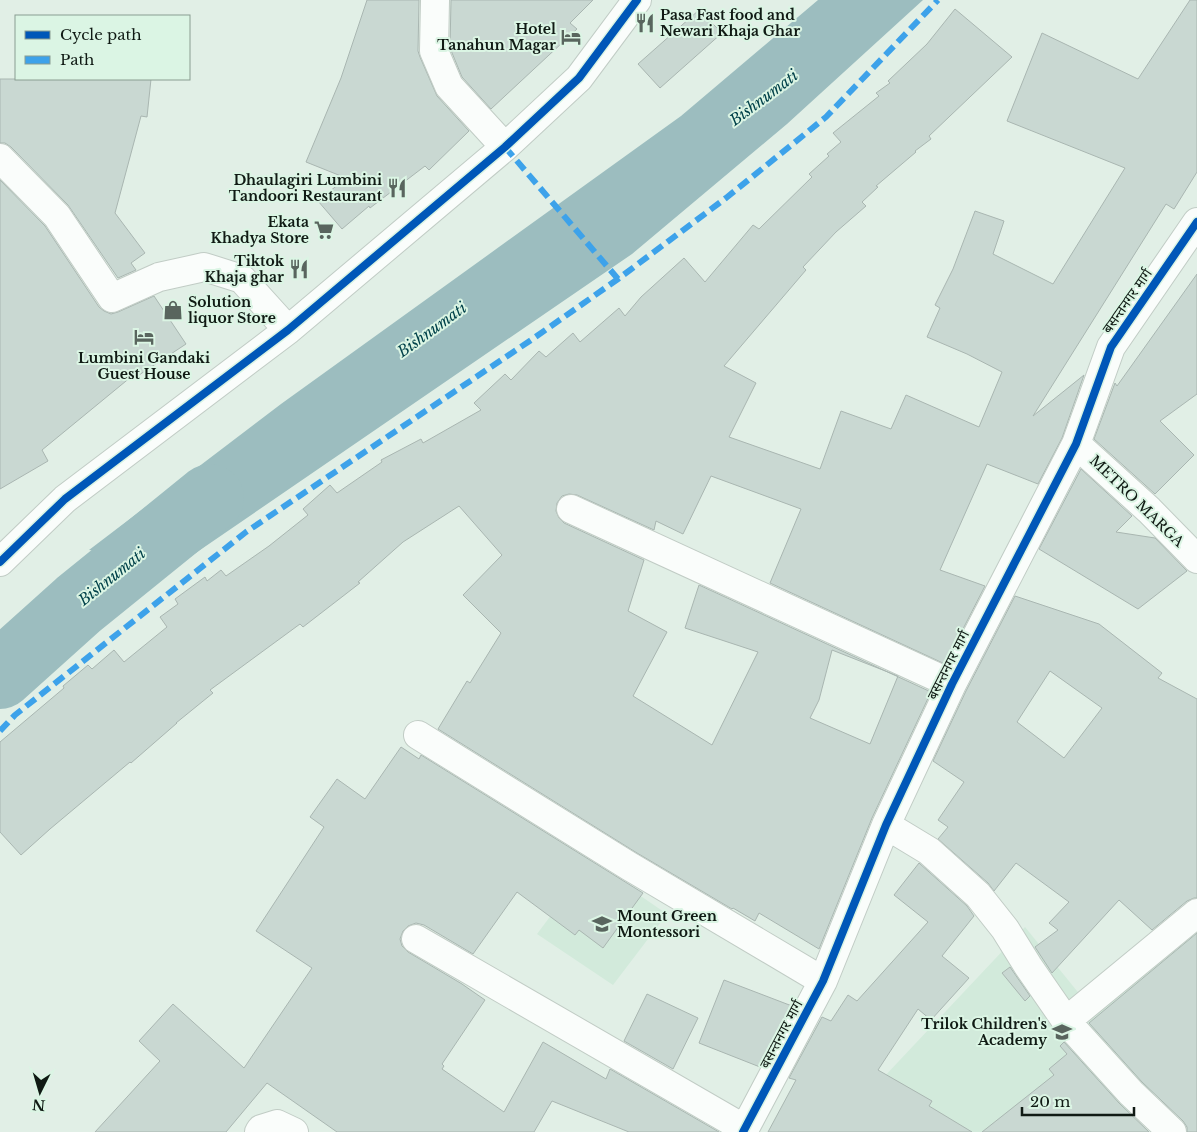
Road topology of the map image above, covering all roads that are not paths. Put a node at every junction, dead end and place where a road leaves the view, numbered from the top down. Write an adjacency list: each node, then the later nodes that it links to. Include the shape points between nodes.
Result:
1 (435, 0): 3 (street, via 434,51 449,86)
2 (637, 0): 3 (street, via 579,78)
3 (505, 147): 6 (street)
4 (0, 158): 6 (street, via 57,216 112,298 159,277 204,267 242,279)
5 (1197, 222): 7 (street, बसन्तनगर मार्ग, via 1111,347)
6 (288, 330): 10 (street, via 65,499)
7 (1076, 444): 9 (street, METRO MARGA); 11 (street, बसन्तनगर मार्ग)
8 (572, 509): 11 (street)
9 (1197, 559)
10 (0, 562)
11 (952, 684): 13 (street, बसन्तनगर मार्ग)
12 (418, 735): 16 (street, via 628,866)
13 (886, 825): 16 (street, बसन्तनगर मार्ग); 17 (street, via 929,851 978,895 1005,929)
14 (1197, 913): 17 (street)
15 (416, 939): 18 (street)
16 (823, 981): 18 (street, बसन्तनगर मार्ग)
17 (1066, 1021): 21 (street)
18 (744, 1131)
19 (259, 1132): 20 (street, via 277,1124)
20 (294, 1132)
21 (1172, 1132)

